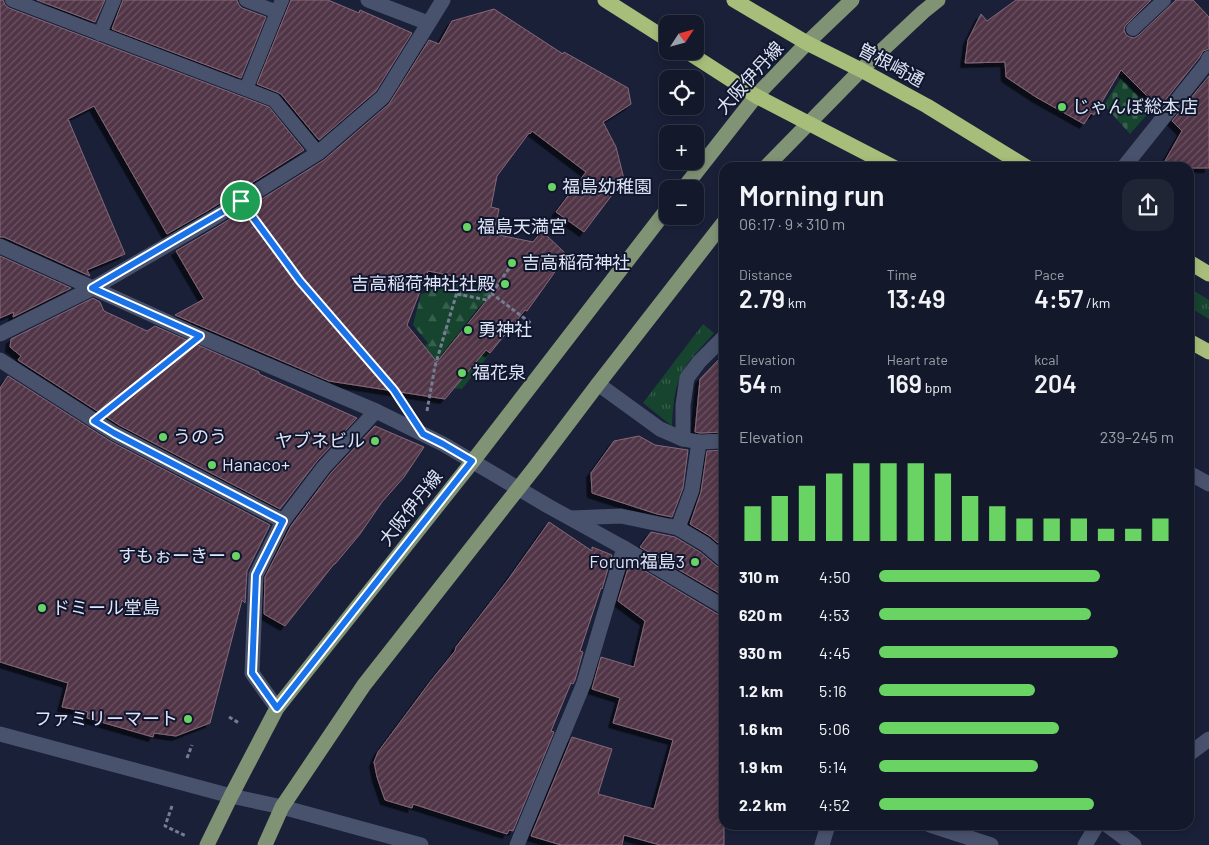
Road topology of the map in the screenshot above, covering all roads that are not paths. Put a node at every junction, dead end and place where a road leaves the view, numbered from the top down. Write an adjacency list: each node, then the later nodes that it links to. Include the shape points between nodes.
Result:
1 (12, 0): 14 (lane)
2 (114, 0): 14 (lane)
3 (246, 0): 11 (lane)
4 (368, 0): 12 (street)
5 (443, 0): 12 (street)
6 (605, 0): 15 (highway)
7 (734, 0): 16 (highway, 曽根崎通)
8 (938, 0): 19 (main road)
9 (1164, 0): 13 (lane)
10 (843, 3): 16 (main road, 大阪伊丹線)
11 (280, 6): 20 (lane)
12 (428, 22): 23 (street, via 383,97)
13 (1133, 29)
14 (100, 34): 20 (lane)
15 (659, 34)
16 (807, 43): 19 (highway, 曽根崎通); 21 (main road, 大阪伊丹線)
17 (1209, 58): 27 (street)
18 (700, 60): 21 (highway)
19 (861, 70): 22 (main road); 26 (highway, 曽根崎通)
20 (246, 89): 23 (lane, via 274,100)
21 (756, 96): 22 (highway); 28 (main road, 大阪伊丹線)
22 (809, 122): 24 (main road); 25 (highway)
23 (318, 153): 34 (street)
24 (771, 162)
25 (885, 162)
26 (1018, 162)
27 (1128, 162)
28 (689, 180)
29 (659, 220): 45 (main road, 大阪伊丹線)
30 (719, 228): 40 (main road)
31 (0, 246): 34 (street)
32 (1194, 265): 33 (highway)
33 (1209, 274)
34 (92, 288): 35 (street); 41 (street)
35 (0, 334)
36 (719, 342): 42 (street, via 687,378)
37 (1194, 343): 38 (highway)
38 (1209, 352)
39 (0, 362): 50 (street, via 114,433)
40 (598, 384): 42 (street, via 660,429); 48 (main road)
41 (376, 411): 45 (street); 50 (street, via 324,467)
42 (683, 439): 44 (street)
43 (719, 441): 44 (street)
44 (699, 442): 51 (street, via 692,490)
45 (472, 461): 48 (street); 55 (main road, 大阪伊丹線)
46 (1194, 476): 47 (street)
47 (1209, 484)
48 (518, 488): 49 (street); 60 (main road, via 364,685)
49 (570, 518): 51 (street, via 621,516); 52 (street)
50 (283, 521): 55 (street, via 256,575 252,673)
51 (678, 528): 53 (street)
52 (624, 548): 54 (street); 68 (street, via 584,683)
53 (719, 556)
54 (719, 605)
55 (277, 708): 59 (main road, 大阪伊丹線)
56 (0, 734): 59 (street)
57 (1209, 739): 58 (street)
58 (1194, 750)
59 (230, 796): 60 (street); 65 (main road, 大阪伊丹線)
60 (282, 807): 66 (main road); 67 (street)
61 (826, 830): 69 (street)
62 (945, 830): 70 (street)
63 (1094, 830): 71 (street)
64 (1114, 830): 72 (street)
65 (207, 845)
66 (265, 845)
67 (421, 845)
68 (516, 845)
69 (822, 845)
70 (991, 845)
71 (1085, 845)
72 (1134, 845)

